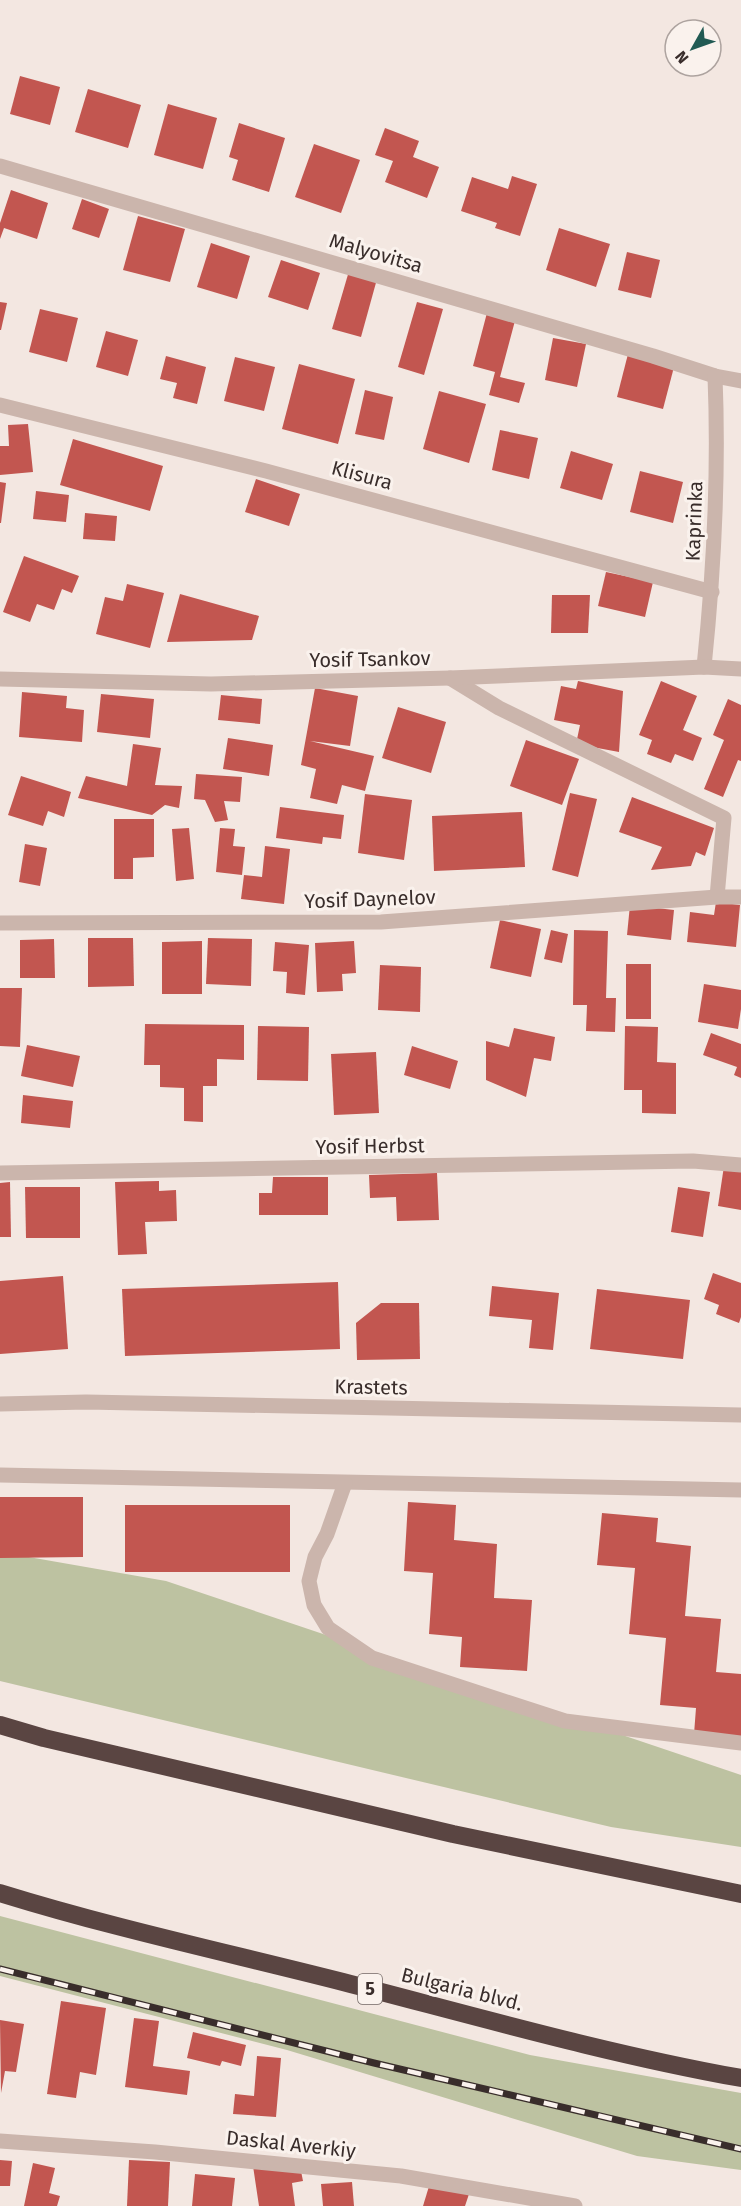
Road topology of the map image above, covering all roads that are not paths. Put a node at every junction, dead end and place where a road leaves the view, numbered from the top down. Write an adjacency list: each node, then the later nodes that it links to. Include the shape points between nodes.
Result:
1 (0, 166): 2 (street, Malyovitsa)
2 (715, 376): 3 (street, Malyovitsa); 5 (street, Kaprinka, via 718,446)
3 (741, 381)
4 (0, 405): 5 (street, Klisura, via 266,471)
5 (712, 592): 6 (street, Kaprinka)
6 (705, 667): 7 (street, Yosif Tsankov); 8 (street, Yosif Tsankov)
7 (741, 669)
8 (450, 678): 9 (street, Yosif Tsankov, via 211,684); 10 (street, via 500,708 724,818)
9 (0, 679)
10 (717, 897): 11 (street, Yosif Daynelov); 12 (street, Yosif Daynelov, via 381,922)
11 (741, 897)
12 (0, 923)
13 (741, 1165): 14 (street, Yosif Herbst, via 693,1161)
14 (0, 1173)
15 (0, 1404): 16 (street, Krastets, via 86,1402)
16 (741, 1415)
17 (0, 1475): 18 (street)
18 (345, 1483): 19 (street); 21 (street, via 309,1581 314,1605 328,1628 372,1658 565,1721)
19 (741, 1490)
20 (0, 1725): 23 (highway, via 453,1834)
21 (741, 1743)
22 (0, 1893): 24 (highway, Bulgaria blvd. / 5, via 73,1916)
23 (741, 1894)
24 (741, 2078)
25 (0, 2141): 26 (street, Daskal Averkiy, via 401,2176)
26 (575, 2206)

